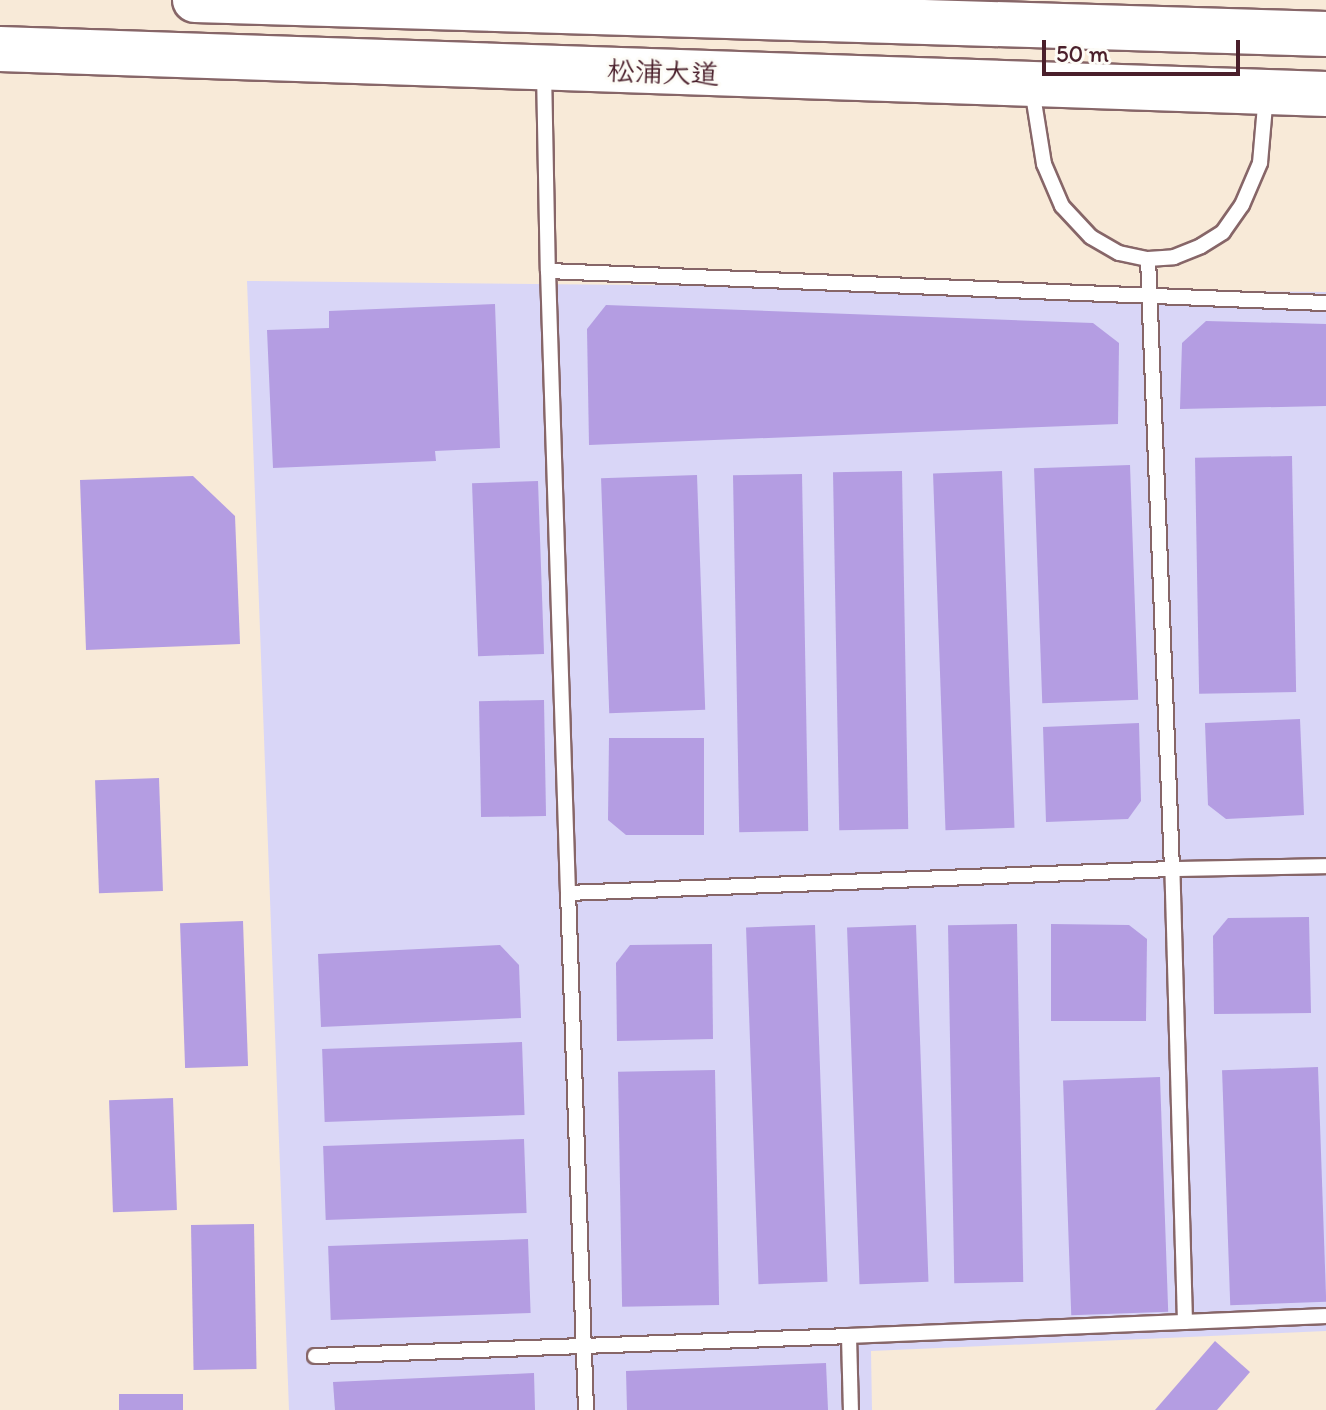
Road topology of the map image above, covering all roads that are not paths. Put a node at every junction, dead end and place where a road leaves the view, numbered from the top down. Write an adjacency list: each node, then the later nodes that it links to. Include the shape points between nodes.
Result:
1 (195, 0): 2 (highway, 松浦大道)
2 (1326, 34)
3 (0, 49): 4 (highway, 松浦大道)
4 (544, 68): 5 (highway, 松浦大道); 9 (lane)
5 (1032, 84): 6 (highway, 松浦大道); 8 (lane, via 1044,164 1062,206 1091,237 1119,253)
6 (1266, 92): 7 (highway, 松浦大道); 8 (lane, via 1260,163 1223,232 1174,257)
7 (1326, 94)
8 (1148, 259): 10 (lane)
9 (548, 271): 10 (lane); 14 (lane)
10 (1150, 297): 11 (lane); 13 (lane)
11 (1326, 303)
12 (1326, 866): 13 (lane)
13 (1172, 869): 14 (lane); 16 (lane)
14 (568, 893): 18 (lane)
15 (1326, 1316): 16 (lane)
16 (1185, 1322): 17 (lane)
17 (849, 1336): 18 (lane); 21 (lane)
18 (583, 1343): 19 (lane); 20 (lane)
19 (315, 1356)
20 (586, 1410)
21 (851, 1410)

